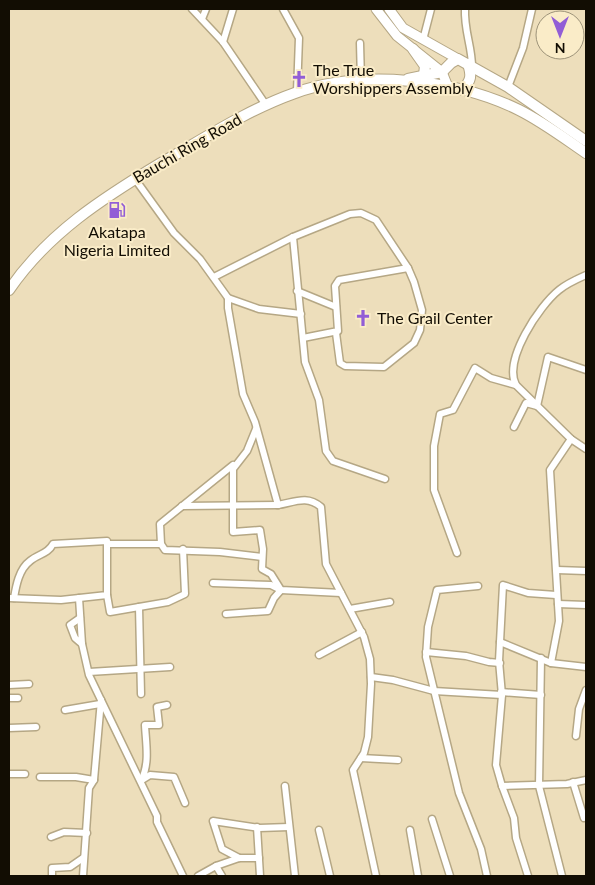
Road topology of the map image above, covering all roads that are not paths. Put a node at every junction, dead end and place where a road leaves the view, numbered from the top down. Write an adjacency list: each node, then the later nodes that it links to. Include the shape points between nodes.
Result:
1 (192, 9): 10 (street)
2 (206, 9): 10 (street)
3 (233, 9): 12 (street)
4 (284, 9): 23 (street, via 299,38)
5 (376, 9): 14 (main road, via 387,25)
6 (389, 9): 11 (main road, via 403,28)
7 (431, 9): 11 (street)
8 (465, 9): 15 (street, via 464,28 472,54)
9 (532, 9): 21 (street, via 523,48)
10 (202, 20): 12 (street)
11 (423, 40): 15 (main road)
12 (223, 42): 24 (street)
13 (360, 43): 19 (street)
14 (413, 49): 16 (main road); 17 (main road, via 425,66)
15 (466, 64): 16 (main road, Bauchi Ring Road, via 451,63); 21 (main road); 22 (main road, via 471,73 470,82)
16 (442, 72): 17 (main road, Bauchi Ring Road); 20 (main road)
17 (424, 76): 18 (main road, Bauchi Ring Road)
18 (402, 80): 19 (main road, Bauchi Ring Road); 20 (main road, Bauchi Ring Road)
19 (361, 81): 23 (main road, Bauchi Ring Road)
20 (448, 87): 22 (main road, Bauchi Ring Road)
21 (508, 87): 25 (main road)
22 (463, 90): 26 (main road, Bauchi Ring Road, via 486,96 526,114)
23 (297, 92): 24 (main road, Bauchi Ring Road)
24 (266, 105): 27 (main road, Bauchi Ring Road, via 242,115)
25 (586, 141)
26 (586, 153)
27 (135, 179): 31 (street, via 174,233); 32 (main road, Bauchi Ring Road, via 102,199 55,235)
28 (293, 237): 29 (street, via 350,214 366,214 376,220); 31 (street); 33 (street)
29 (408, 268): 35 (street, via 339,280 335,286); 37 (street, via 422,310 420,330 414,343 384,367 345,366 340,363)
30 (586, 275): 40 (street, via 558,290 534,319 516,352 513,373)
31 (214, 277): 34 (street)
32 (9, 288)
33 (296, 292): 35 (street); 36 (street)
34 (228, 298): 36 (street, via 259,309); 43 (street, via 243,394)
35 (336, 307): 37 (street)
36 (301, 314): 38 (street)
37 (336, 333): 38 (street)
38 (303, 338): 47 (street, via 305,362 319,400 328,456)
39 (586, 370): 41 (street, via 548,356)
40 (516, 385): 41 (street); 54 (street, via 491,378 475,368 453,410 440,414 434,446 434,490)
41 (537, 406): 42 (street, via 526,403); 44 (street)
42 (514, 427)
43 (256, 428): 46 (street); 48 (street)
44 (571, 440): 45 (street); 56 (street, via 550,470)
45 (586, 449)
46 (238, 461): 49 (street); 50 (street, via 233,469)
47 (385, 479)
48 (278, 505): 50 (street); 61 (street, via 306,498 321,507 326,564)
49 (182, 506): 50 (street); 52 (street, via 160,524)
50 (233, 506): 55 (street, via 233,532 260,530)
51 (107, 544): 52 (street); 62 (street); 64 (street, via 107,541 52,544 50,550 29,561)
52 (161, 544): 53 (street, via 165,550)
53 (182, 550): 55 (street); 69 (street, via 185,594 168,602)
54 (457, 553)
55 (262, 557): 60 (street, via 262,569 271,574)
56 (557, 570): 57 (street); 63 (street)
57 (586, 571)
58 (213, 583): 60 (street, via 271,585)
59 (478, 586): 76 (street, via 437,590)
60 (281, 590): 61 (street); 71 (street, via 268,611)
61 (342, 593): 70 (street)
62 (107, 595): 65 (street); 69 (street, via 110,612)
63 (556, 595): 67 (street); 74 (street, via 528,593 503,586)
64 (11, 598): 65 (street)
65 (79, 598): 72 (street)
66 (390, 602): 70 (street)
67 (558, 604): 68 (street); 80 (street, via 559,621)
68 (586, 605)
69 (139, 607): 83 (street)
70 (350, 610): 73 (street)
71 (226, 614)
72 (80, 618): 75 (street); 75 (street, via 70,625 74,638)
73 (362, 632): 77 (street); 85 (street, via 370,659)
74 (500, 642): 78 (street); 79 (street)
75 (82, 644): 84 (street)
76 (426, 652): 79 (street); 89 (street)
77 (319, 655)
78 (541, 658): 80 (street); 92 (street)
79 (500, 663): 91 (street)
80 (551, 663): 82 (street)
81 (170, 667): 83 (street)
82 (586, 667)
83 (141, 669): 84 (street); 90 (street)
84 (89, 672): 95 (street)
85 (370, 677): 89 (street); 101 (street, via 368,737)
86 (29, 684): 87 (street)
87 (9, 685)
88 (586, 690): 100 (street, via 579,709)
89 (434, 692): 91 (street); 137 (street, via 459,793)
90 (141, 694)
91 (501, 694): 92 (street); 111 (street, via 496,765)
92 (541, 694): 112 (street)
93 (9, 698): 94 (street)
94 (18, 698)
95 (101, 702): 97 (street); 106 (street); 108 (street)
96 (167, 705): 108 (street, via 157,706 159,725 144,725 148,757)
97 (64, 710)
98 (36, 727): 99 (street)
99 (9, 728)
100 (576, 736)
101 (361, 758): 102 (street); 134 (street, via 353,770)
102 (398, 760)
103 (9, 774): 104 (street)
104 (25, 774)
105 (40, 778): 106 (street)
106 (94, 780): 120 (street, via 89,788)
107 (586, 780): 109 (street)
108 (141, 781): 113 (street, via 150,775 174,777); 128 (street)
109 (573, 782): 112 (street); 114 (street)
110 (285, 786): 117 (street)
111 (502, 786): 112 (street); 138 (street, via 514,818 516,838)
112 (539, 786): 139 (street)
113 (185, 803)
114 (584, 818)
115 (432, 819): 136 (street)
116 (258, 827): 117 (street); 123 (street, via 213,821 222,849); 124 (street)
117 (289, 827): 132 (street)
118 (319, 830): 133 (street)
119 (410, 830): 135 (street)
120 (87, 833): 121 (street, via 64,832); 122 (street)
121 (50, 838)
122 (84, 858): 126 (street, via 70,867 52,868); 127 (street)
123 (239, 858): 124 (street); 125 (street)
124 (259, 858): 131 (street)
125 (216, 866): 129 (street); 130 (street)
126 (52, 876)
127 (83, 876)
128 (183, 876)
129 (198, 876)
130 (222, 876)
131 (260, 876)
132 (294, 876)
133 (330, 876)
134 (376, 876)
135 (418, 876)
136 (450, 876)
137 (488, 876)
138 (528, 876)
139 (562, 876)

